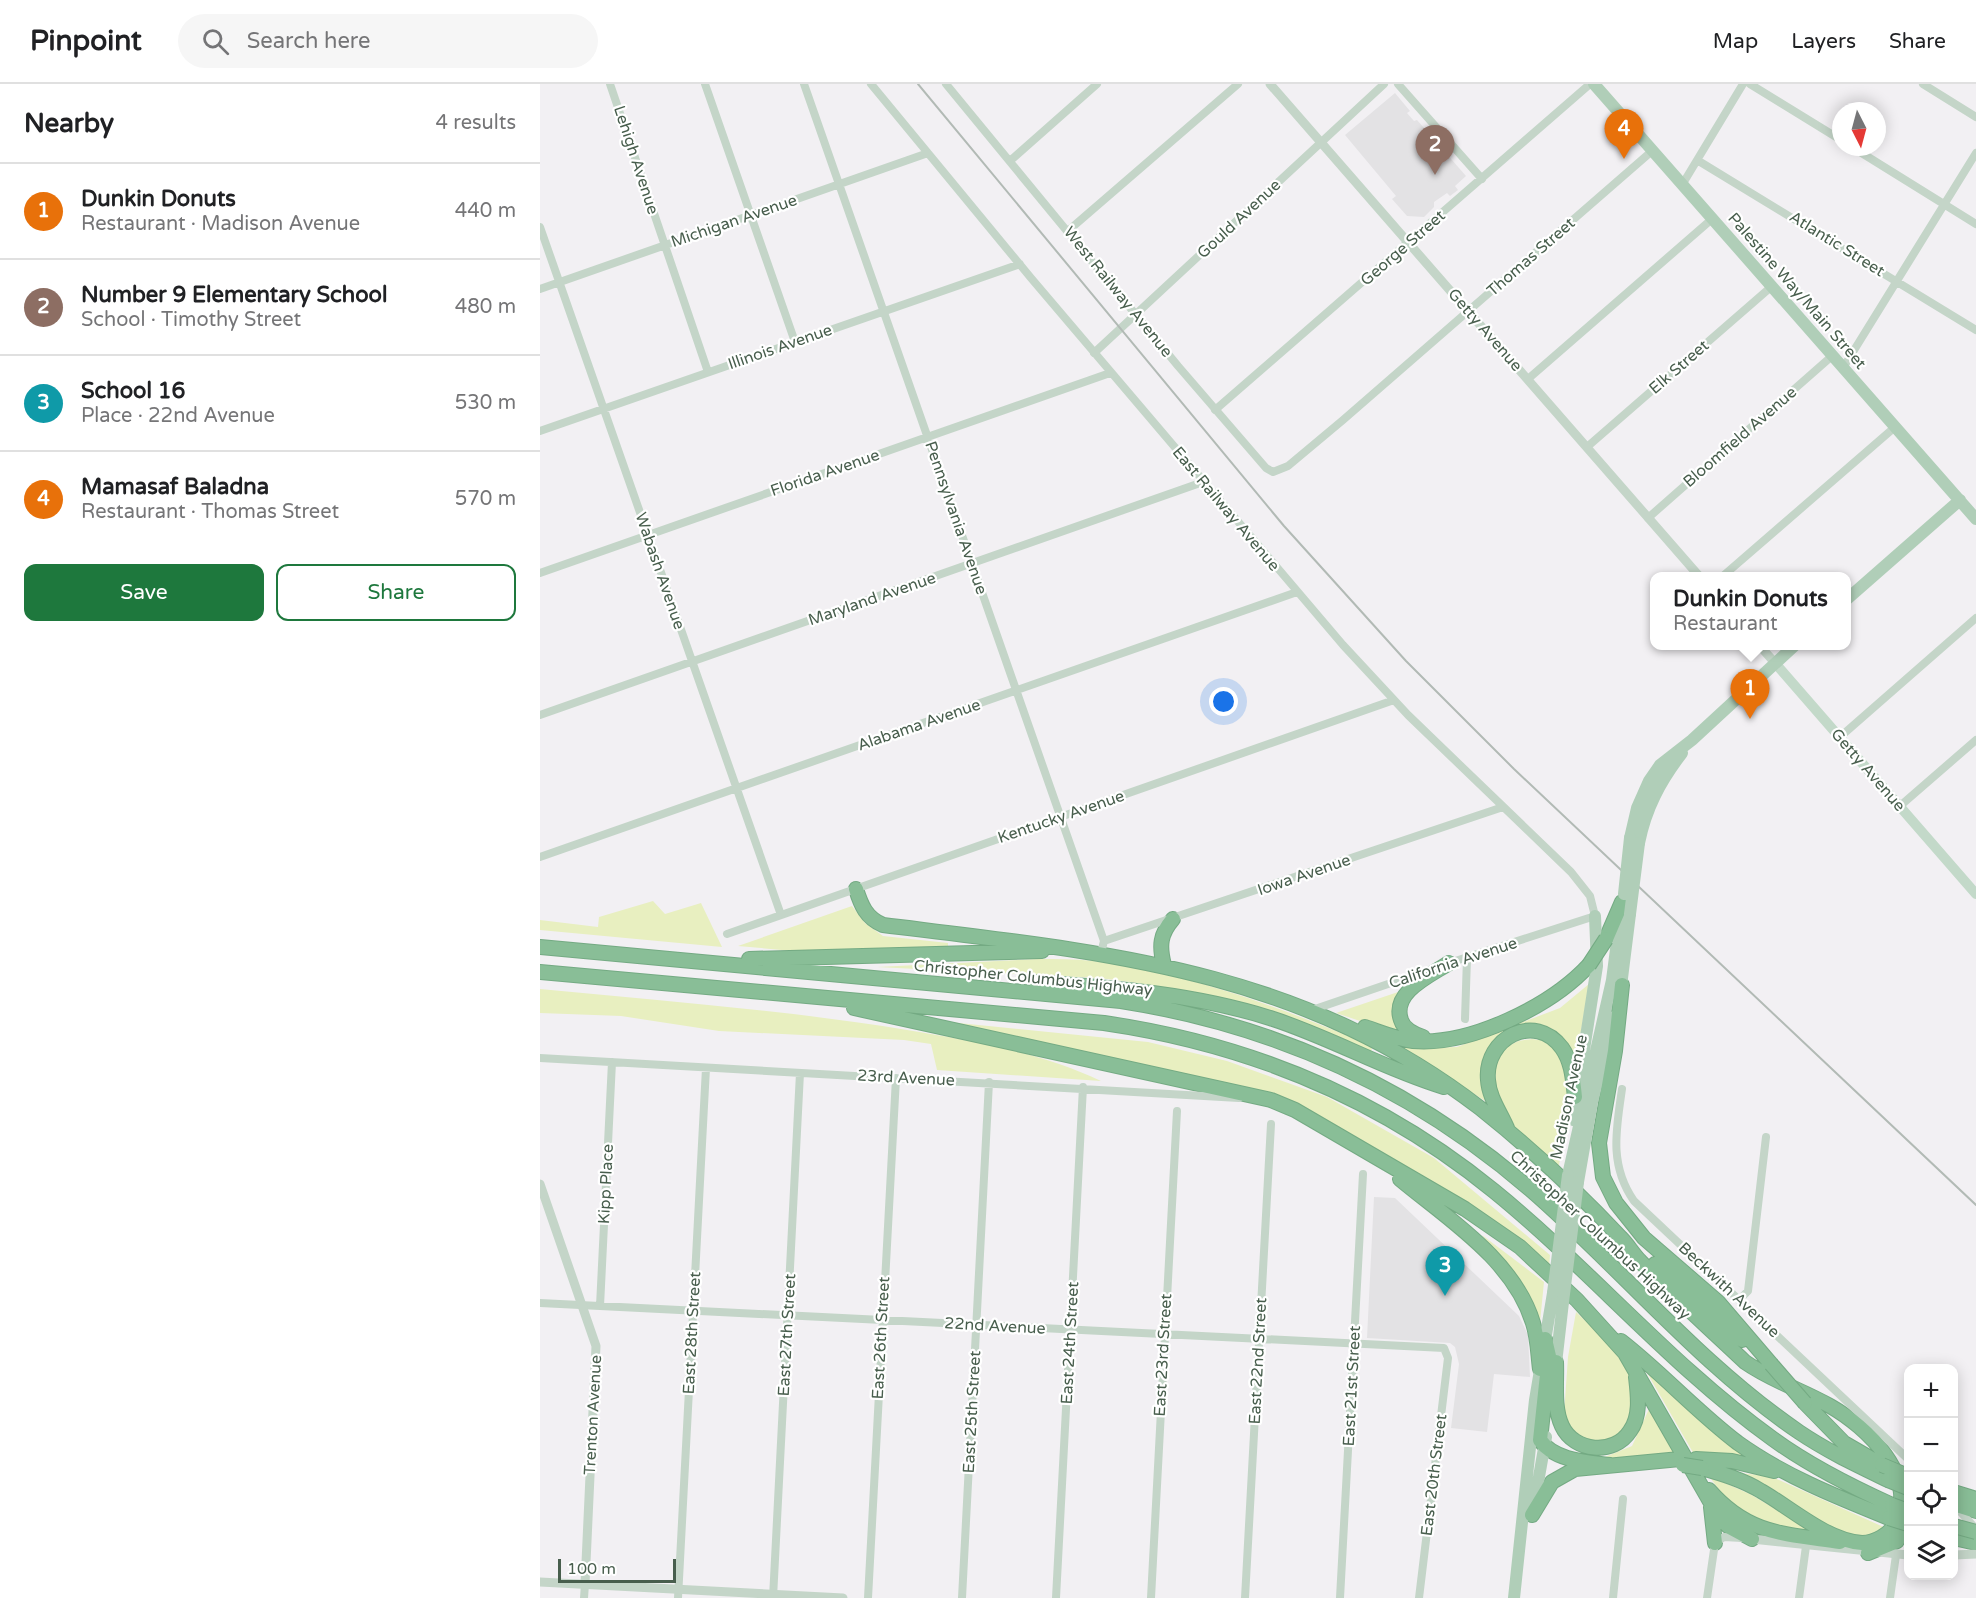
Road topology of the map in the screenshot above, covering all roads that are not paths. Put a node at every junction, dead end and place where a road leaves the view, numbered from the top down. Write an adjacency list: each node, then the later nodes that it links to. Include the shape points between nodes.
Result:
1 (610, 84): 34 (street, Lehigh Avenue)
2 (705, 84): 28 (street)
3 (804, 84): 25 (street, Pennsylvania Avenue)
4 (871, 84): 19 (street, East Railway Avenue)
5 (1096, 84): 22 (street)
6 (1238, 84): 32 (street)
7 (1270, 84): 17 (street, Getty Avenue)
8 (1384, 84): 17 (street, Gould Avenue)
9 (1398, 84): 24 (street)
10 (1592, 84): 18 (main road, Palestine Way/Main Street); 24 (street, George Street)
11 (1743, 84): 23 (street)
12 (1750, 84): 16 (street)
13 (1923, 84): 15 (street)
14 (949, 85): 22 (street, West Railway Avenue)
15 (1976, 117)
16 (1832, 134)
17 (1321, 142): 33 (street, Getty Avenue); 42 (street, Gould Avenue)
18 (1652, 151): 26 (main road, Palestine Way/Main Street); 41 (street, Thomas Street)
19 (928, 153): 25 (street, Michigan Avenue); 35 (street, East Railway Avenue)
20 (1976, 153): 27 (street)
21 (1867, 156): 27 (street)
22 (1011, 160): 32 (street, West Railway Avenue)
23 (1697, 160): 26 (street); 36 (street, Atlantic Street)
24 (1482, 179): 33 (street, George Street)
25 (839, 184): 28 (street, Michigan Avenue); 40 (street, Pennsylvania Avenue)
26 (1682, 185): 29 (main road, Palestine Way/Main Street)
27 (1944, 204): 30 (street); 36 (street)
28 (751, 215): 34 (street, Michigan Avenue); 44 (street)
29 (1712, 219): 38 (main road, Palestine Way/Main Street); 50 (street)
30 (1976, 224)
31 (540, 226): 37 (street, Wabash Avenue)
32 (1069, 231): 42 (street, West Railway Avenue)
33 (1409, 243): 41 (street, Getty Avenue); 52 (street, George Street)
34 (665, 245): 37 (street, Michigan Avenue); 48 (street, Lehigh Avenue)
35 (1020, 264): 40 (street, Illinois Avenue); 45 (street, East Railway Avenue)
36 (1897, 281): 43 (street, Atlantic Street); 47 (street)
37 (560, 282): 39 (street, Michigan Avenue); 51 (street, Wabash Avenue)
38 (1771, 287): 46 (main road, Palestine Way/Main Street); 56 (street, Elk Street)
39 (540, 289)
40 (884, 310): 44 (street, Illinois Avenue); 55 (street, Pennsylvania Avenue)
41 (1468, 311): 50 (street, Getty Avenue); 57 (street, Thomas Street)
42 (1136, 314): 45 (street, Gould Avenue); 52 (street, West Railway Avenue)
43 (1976, 330)
44 (795, 342): 48 (street, Illinois Avenue)
45 (1094, 353): 49 (street, East Railway Avenue)
46 (1832, 356): 47 (main road, Palestine Way/Main Street); 60 (street, Bloomfield Avenue)
47 (1843, 368): 53 (main road, Palestine Way/Main Street)
48 (708, 372): 51 (street, Illinois Avenue)
49 (1110, 373): 55 (street, Florida Avenue); 58 (street, East Railway Avenue)
50 (1527, 379): 56 (street, Getty Avenue)
51 (604, 409): 54 (street, Illinois Avenue); 62 (street, Wabash Avenue)
52 (1215, 410): 57 (street, West Railway Avenue, via 1270,471 1282,470)
53 (1895, 427): 59 (main road, Palestine Way/Main Street); 65 (street)
54 (540, 431)
55 (928, 437): 62 (street, Florida Avenue); 63 (street, Pennsylvania Avenue)
56 (1587, 447): 60 (street, Getty Avenue)
57 (1300, 456)
58 (1203, 482): 63 (street, Maryland Avenue); 67 (street, East Railway Avenue)
59 (1960, 500): 61 (main road, Palestine Way/Main Street); 68 (main road)
60 (1648, 518): 64 (street, Getty Avenue)
61 (1976, 519)
62 (648, 536): 66 (street, Florida Avenue); 72 (street, Wabash Avenue)
63 (972, 564): 72 (street, Maryland Avenue); 74 (street, Pennsylvania Avenue)
64 (1695, 572)
65 (1728, 572)
66 (540, 573)
67 (1297, 592): 74 (street, Alabama Avenue); 75 (street, East Railway Avenue)
68 (1851, 596)
69 (1976, 618): 77 (street)
70 (1764, 650): 73 (street, Getty Avenue)
71 (1788, 650): 73 (main road, Madison Avenue)
72 (692, 661): 76 (street, Maryland Avenue); 79 (street, Wabash Avenue)
73 (1774, 663): 77 (main road, Getty Avenue); 83 (main road, Madison Avenue, via 1660,765 1636,808)
74 (1017, 692): 79 (street, Alabama Avenue); 82 (street, Pennsylvania Avenue)
75 (1394, 700): 81 (street, East Railway Avenue); 82 (street, Kentucky Avenue)
76 (540, 715)
77 (1840, 737): 80 (main road, Getty Avenue)
78 (1976, 740): 80 (street)
79 (736, 788): 84 (street, Alabama Avenue); 88 (street, Wabash Avenue)
80 (1900, 806): 86 (main road, Getty Avenue)
81 (1503, 807): 89 (street, East Railway Avenue, via 1585,887); 90 (street, Iowa Avenue)
82 (1060, 817): 85 (street, Kentucky Avenue); 93 (street, Pennsylvania Avenue)
83 (1634, 841): 87 (main road, Madison Avenue, bridge); 87 (main road, Madison Avenue, bridge)
84 (540, 857)
85 (856, 889): 88 (street, Kentucky Avenue); 94 (highway, via 864,909 883,925)
86 (1976, 894)
87 (1625, 903): 101 (main road, Madison Avenue); 106 (highway, bridge, via 1589,965 1568,986 1532,1009 1471,1033); 124 (main road, Madison Avenue)
88 (781, 915): 91 (street, Kentucky Avenue)
89 (1595, 916): 95 (street, California Avenue); 116 (main road, via 1597,966)
90 (1173, 919): 93 (street, Iowa Avenue); 98 (highway, via 1162,931)
91 (727, 934)
92 (540, 947): 96 (highway, Christopher Columbus Highway)
93 (1103, 947): 94 (highway); 98 (highway)
94 (1083, 950): 96 (highway)
95 (1467, 958): 97 (street, California Avenue); 105 (street)
96 (694, 961): 100 (highway, Christopher Columbus Highway)
97 (1449, 963): 103 (street, California Avenue); 106 (highway, via 1414,987 1401,1005 1402,1023 1409,1031)
98 (1164, 965): 103 (highway)
99 (540, 972): 102 (highway)
100 (843, 976): 115 (highway, via 872,970 1144,990 1191,998 1272,1019 1414,1078); 154 (highway, Christopher Columbus Highway, bridge, via 1150,1005 1261,1033 1350,1070 1418,1107 1489,1155 1724,1373 1776,1415 1824,1448)
101 (1623, 985): 124 (main road, Madison Avenue); 143 (highway, via 1599,1143 1603,1176 1616,1203 1644,1238 1718,1302)
102 (788, 994): 117 (highway); 161 (highway, via 1161,1032 1240,1053 1322,1083 1399,1124 1471,1172 1728,1404 1820,1470)
103 (1312, 1011): 104 (highway)
104 (1330, 1018): 106 (highway, via 1405,1039); 115 (highway, via 1396,1051)
105 (1465, 1019)
106 (1436, 1040)
107 (540, 1058): 108 (street, 23rd Avenue)
108 (612, 1062): 109 (street, 23rd Avenue); 130 (street, Kipp Place)
109 (706, 1068): 110 (street, 23rd Avenue); 131 (street, East 28th Street)
110 (800, 1073): 111 (street, 23rd Avenue); 132 (street, East 27th Street)
111 (896, 1078): 112 (street, 23rd Avenue); 133 (street, East 26th Street)
112 (989, 1082): 113 (street, 23rd Avenue); 134 (street, East 25th Street)
113 (1083, 1087): 117 (street, 23rd Avenue); 136 (street, East 24th Street)
114 (1622, 1089): 127 (street, Beckwith Avenue, via 1615,1143 1619,1173 1629,1193)
115 (1455, 1090): 120 (highway)
116 (1575, 1097): 120 (highway, via 1567,1058 1558,1043 1536,1030 1511,1034 1496,1047 1488,1074 1492,1096); 124 (main road)
117 (1271, 1100): 122 (highway)
118 (1177, 1111): 137 (street, East 23rd Street)
119 (1271, 1124): 138 (street, East 22nd Street)
120 (1509, 1132): 126 (highway)
121 (1766, 1137): 127 (street, via 1748,1291)
122 (1368, 1153): 135 (highway, via 1465,1209 1520,1247); 144 (highway, via 1473,1239 1501,1268 1527,1306)
123 (1364, 1174): 140 (street, East 21st Street)
124 (1573, 1179): 139 (main road, Madison Avenue, bridge); 142 (main road, Madison Avenue, bridge)
125 (540, 1184): 129 (street, Trenton Avenue)
126 (1622, 1239): 143 (highway); 147 (highway, via 1638,1260 1745,1362 1765,1376 1832,1407)
127 (1740, 1299): 148 (street, Beckwith Avenue)
128 (540, 1303): 129 (street, 22nd Avenue)
129 (582, 1305): 130 (street, 22nd Avenue); 180 (street, Trenton Avenue, via 597,1355)
130 (600, 1306): 131 (street, 22nd Avenue)
131 (692, 1310): 132 (street, 22nd Avenue); 181 (street, East 28th Street)
132 (788, 1316): 133 (street, 22nd Avenue); 183 (street, East 27th Street)
133 (882, 1320): 134 (street, 22nd Avenue); 186 (street, East 26th Street)
134 (977, 1325): 136 (street, 22nd Avenue); 187 (street, East 25th Street)
135 (1603, 1327): 145 (highway); 152 (highway, via 1738,1442)
136 (1070, 1330): 137 (street, 22nd Avenue); 188 (street, East 24th Street)
137 (1164, 1335): 138 (street, 22nd Avenue); 189 (street, East 23rd Street)
138 (1259, 1340): 140 (street, 22nd Avenue); 190 (street, East 22nd Street)
139 (1545, 1340): 144 (main road, Madison Avenue); 146 (highway, via 1549,1356 1539,1433)
140 (1354, 1345): 141 (street, 22nd Avenue, via 1444,1348); 191 (street, East 21st Street)
141 (1447, 1353): 192 (street, East 20th Street)
142 (1556, 1362): 145 (highway, via 1561,1425 1577,1442 1592,1448 1612,1445 1630,1431 1637,1412); 146 (main road, Madison Avenue)
143 (1771, 1364): 151 (highway, bridge, via 1839,1438)
144 (1540, 1369): 182 (main road, Madison Avenue)
145 (1635, 1372): 150 (highway)
146 (1544, 1447): 149 (highway, via 1562,1456); 164 (main road, Madison Avenue)
147 (1880, 1448): 153 (highway, via 1900,1466); 174 (highway, via 1895,1472 1901,1508 1891,1530)
148 (1904, 1455)
149 (1610, 1465): 150 (highway, bridge, via 1681,1462); 164 (highway, via 1565,1473 1548,1488)
150 (1699, 1469): 152 (highway, via 1732,1461); 158 (highway); 174 (highway, via 1731,1476 1819,1528); 174 (highway, via 1729,1510 1758,1528)
151 (1904, 1474)
152 (1796, 1478): 161 (highway)
153 (1904, 1480)
154 (1904, 1486)
155 (1958, 1494): 157 (highway)
156 (1623, 1499): 193 (street)
157 (1976, 1499)
158 (1710, 1502): 169 (highway, via 1728,1526); 171 (highway)
159 (1958, 1506): 163 (highway)
160 (1958, 1510): 168 (street)
161 (1891, 1511): 162 (highway, bridge); 165 (highway, bridge)
162 (1904, 1511)
163 (1976, 1511)
164 (1532, 1515): 182 (main road, Madison Avenue)
165 (1904, 1522)
166 (1907, 1526): 174 (highway, via 1897,1541)
167 (1958, 1528): 168 (highway, bridge)
168 (1976, 1530)
169 (1752, 1539): 171 (street, via 1724,1537); 173 (street)
170 (1958, 1539): 172 (highway)
171 (1714, 1543): 194 (street)
172 (1976, 1543)
173 (1806, 1546): 174 (street); 195 (street)
174 (1864, 1548): 176 (street)
175 (1976, 1554): 178 (street)
176 (1896, 1555): 177 (street); 196 (street)
177 (1904, 1555)
178 (1958, 1555)
179 (540, 1582): 180 (street)
180 (585, 1584): 181 (street); 184 (street)
181 (679, 1594): 183 (street)
182 (1514, 1594)
183 (773, 1596): 185 (street)
184 (584, 1598)
185 (843, 1598)
186 (868, 1598)
187 (962, 1598)
188 (1056, 1598)
189 (1151, 1598)
190 (1245, 1598)
191 (1340, 1598)
192 (1419, 1598)
193 (1613, 1598)
194 (1707, 1598)
195 (1799, 1598)
196 (1890, 1598)

